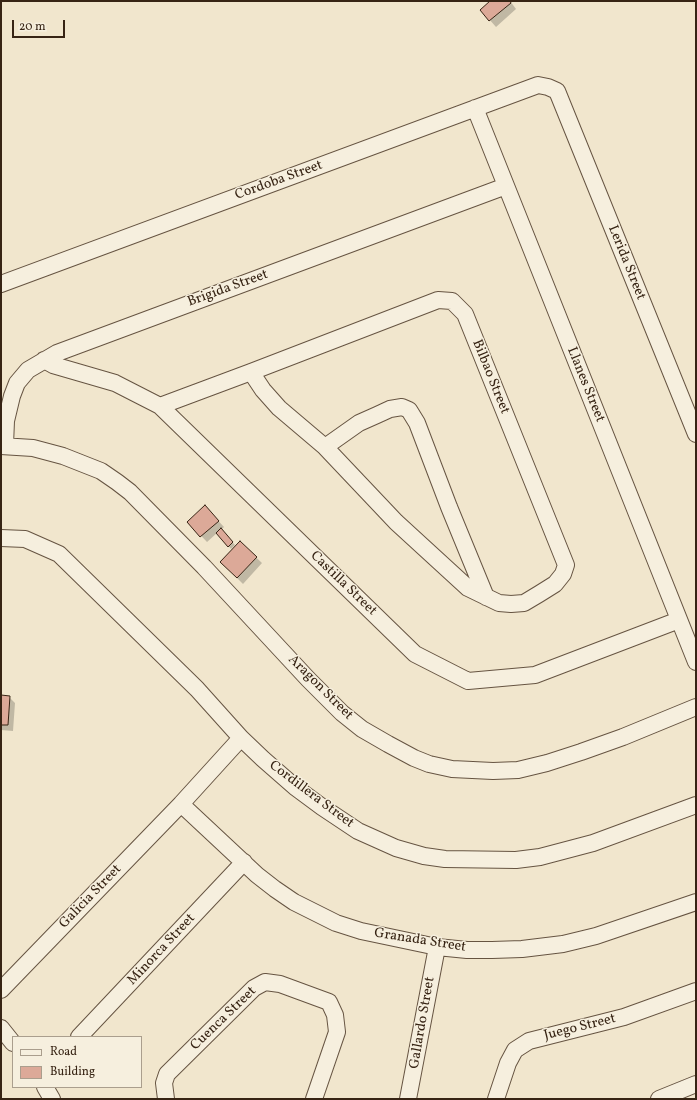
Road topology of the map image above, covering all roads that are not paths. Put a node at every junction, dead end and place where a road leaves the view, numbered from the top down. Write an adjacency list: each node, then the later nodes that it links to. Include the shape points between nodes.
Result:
1 (557, 91): 2 (street, Cordoba Street, via 538,85); 8 (street, Lerida Street)
2 (475, 108): 3 (street, Llanes Street); 4 (street, Cordoba Street)
3 (506, 186): 5 (street, Brigida Street, via 67,348); 13 (street, Llanes Street)
4 (1, 284)
5 (44, 360): 7 (street, Castilla Street, via 114,384); 9 (street, Brigida Street, via 28,370 17,383 6,421)
6 (251, 372): 7 (street, Bilbao Street); 10 (street, Bilbao Street, via 279,408); 12 (street, Bilbao Street, via 438,300 452,301 465,314 566,566 554,584 524,603 499,603)
7 (160, 406): 13 (street, Castilla Street, via 415,654 468,681 535,675)
8 (696, 434)
9 (3, 446): 15 (street, Aragon Street, via 33,448 63,456 101,471 117,482 193,556 342,713 362,729 429,764 452,769 518,770 588,750)
10 (325, 447): 12 (street, Bilbao Street, via 396,522 443,566 468,588); 12 (street, via 359,423 390,409 402,407 409,410 417,422 448,507)
11 (1, 538): 16 (street, Cordillera Street, via 25,539 60,554 197,690)
12 (486, 597)
13 (679, 620): 14 (street, Llanes Street)
14 (696, 662)
15 (696, 707)
16 (241, 738): 17 (street, Galicia Street); 18 (street, Cordillera Street, via 295,787 358,831 396,848 424,856 468,860 540,857 593,843)
17 (181, 804): 19 (street, Granada Street); 22 (street, Galicia Street)
18 (696, 805)
19 (244, 862): 21 (street, Granada Street, via 274,890 336,923 382,936); 25 (street, Minorca Street)
20 (696, 902): 21 (street, Granada Street, via 609,932 563,944 522,950)
21 (437, 947): 32 (street, Gallardo Street)
22 (1, 990)
23 (696, 990): 33 (street, Juego Street, via 624,1017 529,1041 515,1050)
24 (1, 1028): 26 (street)
25 (80, 1036)
26 (12, 1042)
27 (696, 1084): 34 (street)
28 (46, 1088): 29 (street)
29 (52, 1099)
30 (166, 1099): 31 (street, Cuenca Street, via 164,1083 167,1074 254,988 265,982 280,984 329,1002 335,1015 337,1032)
31 (314, 1099)
32 (408, 1099)
33 (496, 1099)
34 (659, 1099)

